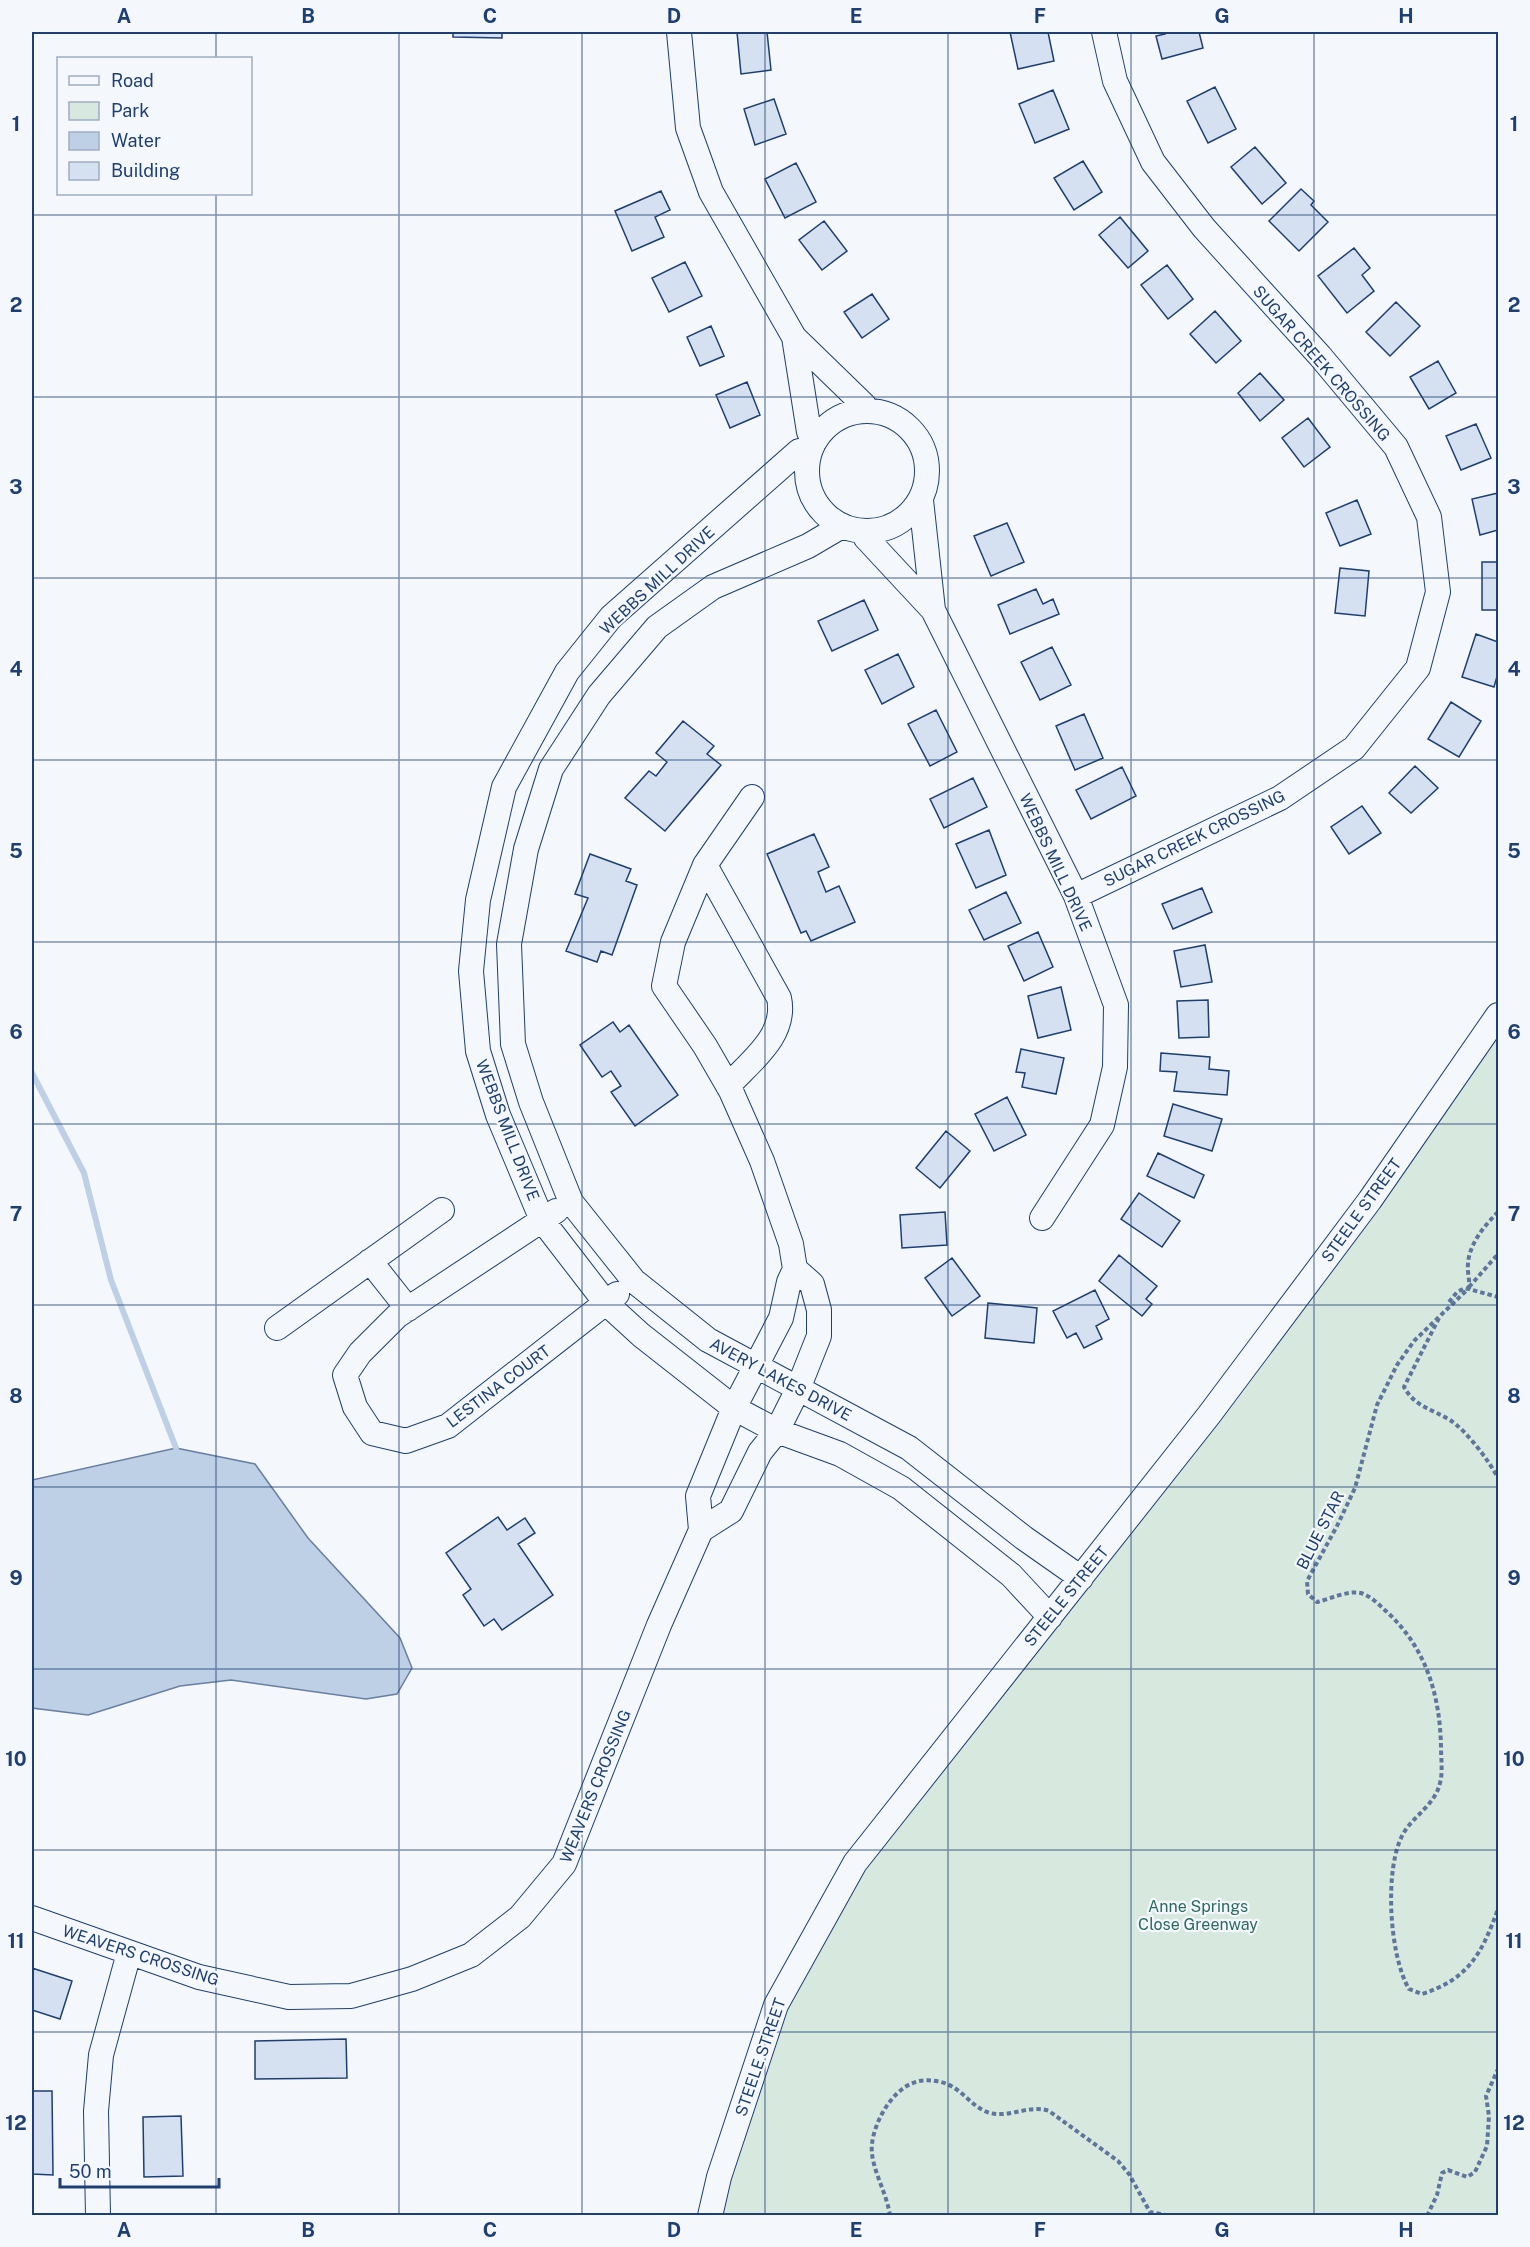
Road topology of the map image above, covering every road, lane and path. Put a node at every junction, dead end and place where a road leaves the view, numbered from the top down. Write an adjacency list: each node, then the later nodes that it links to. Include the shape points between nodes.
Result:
1 (679, 32): 3 (street, via 688,128 711,192)
2 (1104, 32): 11 (street, SUGAR CREEK CROSSING, via 1115,81 1153,162 1204,228 1396,447 1429,517 1438,591 1418,668 1354,748 1280,798)
3 (794, 337): 4 (street); 5 (street)
4 (867, 411): 5 (street, via 850,412 831,422); 6 (street, via 892,415 909,427 921,444 927,472)
5 (813, 445): 7 (street, via 806,477 812,497 822,512); 12 (street, WEBBS MILL DRIVE, via 800,451 611,617 567,672 504,787 478,900)
6 (921, 500): 7 (street, via 893,526 874,531); 8 (street, WEBBS MILL DRIVE)
7 (852, 528): 8 (street, WEBBS MILL DRIVE); 13 (street, AVERY LAKES DRIVE, via 713,587 657,627 599,695 551,769 526,849)
8 (933, 610): 11 (street, WEBBS MILL DRIVE)
9 (752, 797): 10 (street)
10 (705, 865): 15 (street, via 673,942 664,986); 15 (street, via 779,998 782,1013 775,1035)
11 (1076, 896): 19 (street, WEBBS MILL DRIVE, via 1116,1005 1115,1067 1102,1125)
12 (474, 944): 13 (street); 20 (street, WEBBS MILL DRIVE, via 471,971 478,1052 498,1115)
13 (509, 944): 16 (street, AVERY LAKES DRIVE, via 513,1044 531,1102)
14 (1498, 1015): 37 (street, STEELE STREET, via 1370,1200)
15 (728, 1086): 23 (street, via 762,1161 791,1244)
16 (571, 1202): 20 (street, LESTINA COURT); 24 (street, AVERY LAKES DRIVE)
17 (442, 1210): 22 (street)
18 (1498, 1212): 25 (path, via 1484,1227 1470,1253)
19 (1042, 1218)
20 (542, 1220): 27 (street); 28 (street, LESTINA COURT)
21 (1498, 1254): 25 (path, BLUE STAR)
22 (370, 1261): 28 (street); 30 (street)
23 (795, 1269): 31 (street, WEAVERS CROSSING, via 782,1318); 32 (street, via 812,1284 819,1310 819,1336)
24 (634, 1281): 27 (street); 31 (street, AVERY LAKES DRIVE, via 708,1340)
25 (1468, 1288): 26 (path); 29 (path, BLUE STAR)
26 (1498, 1297)
27 (606, 1303): 28 (street, LESTINA COURT, via 448,1426 406,1441 372,1433 356,1407 345,1375 360,1353); 33 (street)
28 (408, 1309)
29 (1444, 1310): 35 (path, via 1404,1387 1418,1404 1447,1418 1469,1437); 39 (path, BLUE STAR, via 1397,1365 1377,1405 1354,1488 1306,1587 1311,1599 1317,1602 1354,1592 1371,1598 1406,1632 1437,1695 1441,1782 1430,1804 1404,1832 1392,1866 1394,1933 1401,1971 1409,1989 1422,1994 1432,1991 1464,1970 1485,1946)
30 (277, 1328)
31 (758, 1367): 32 (street, AVERY LAKES DRIVE); 33 (street, WEAVERS CROSSING)
32 (798, 1389): 34 (street); 37 (street, AVERY LAKES DRIVE, via 909,1448)
33 (734, 1408): 34 (street); 36 (street, WEAVERS CROSSING, via 698,1496)
34 (777, 1431): 36 (street, via 760,1452 731,1511); 38 (street, via 840,1454 901,1488 1011,1575)
35 (1498, 1479)
36 (701, 1530): 41 (street, WEAVERS CROSSING, via 564,1864 520,1917 471,1955 412,1979 351,1996 289,1997 199,1977)
37 (1081, 1578): 38 (street, STEELE STREET)
38 (1050, 1617): 44 (street, STEELE STREET, via 855,1863 776,2005 719,2177)
39 (1498, 1909)
40 (32, 1918): 41 (street, WEAVERS CROSSING)
41 (129, 1953): 43 (street, via 101,2055 96,2111)
42 (1498, 2068): 47 (path, via 1486,2096 1490,2116 1484,2156 1475,2172 1467,2177 1448,2170 1442,2173)
43 (98, 2216)
44 (710, 2216)
45 (890, 2216): 46 (path, via 872,2156 874,2134 904,2088 930,2080 954,2086 978,2108 990,2112 1049,2111 1118,2161 1150,2212)
46 (1172, 2216)
47 (1427, 2216)

